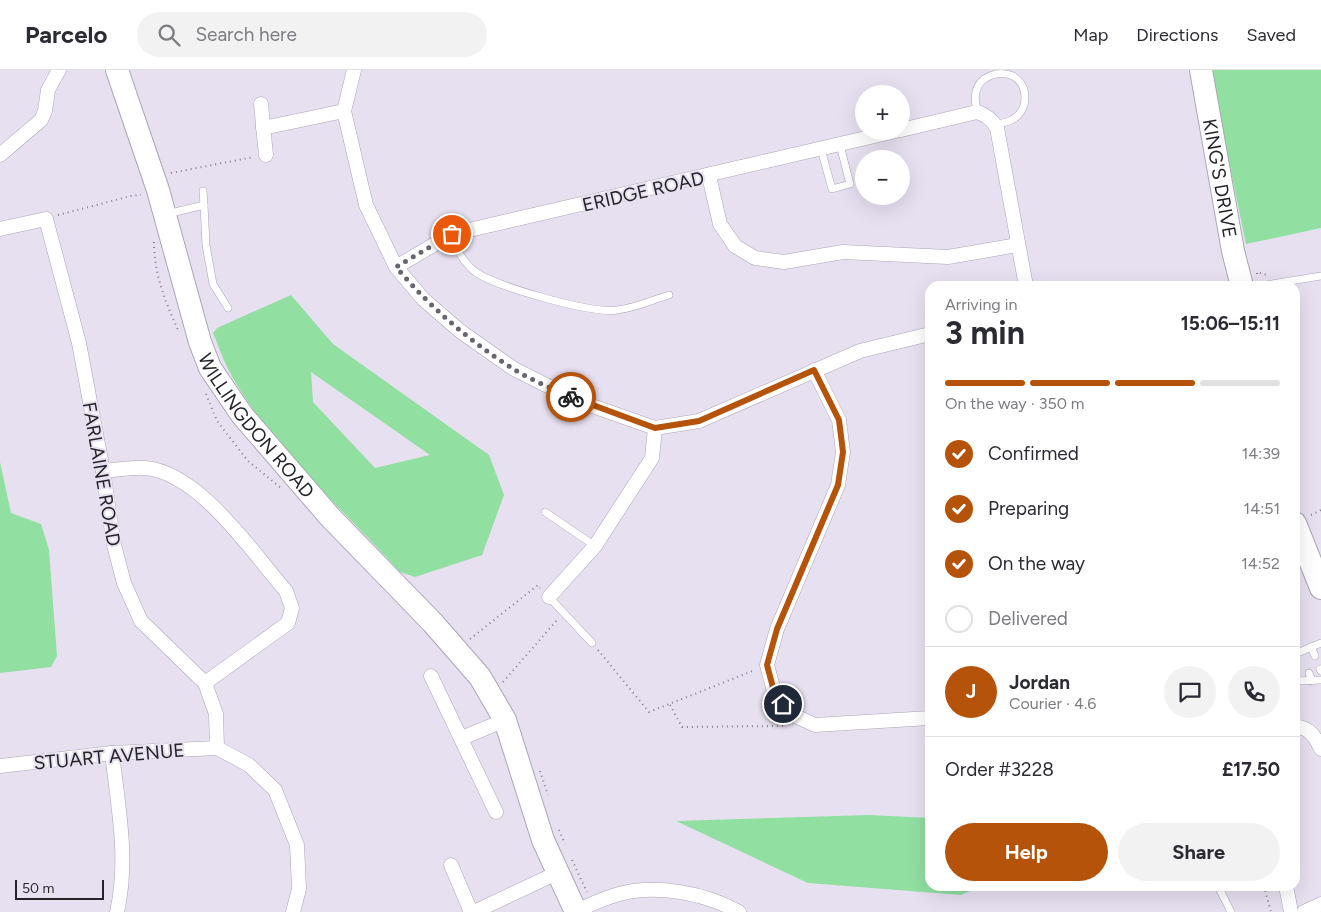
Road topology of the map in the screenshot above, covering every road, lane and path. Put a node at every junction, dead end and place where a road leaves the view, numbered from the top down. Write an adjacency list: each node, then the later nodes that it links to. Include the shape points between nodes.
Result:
1 (59, 70): 14 (street, via 48,90 41,120)
2 (117, 70): 19 (main road, WILLINGDON ROAD)
3 (354, 70): 6 (street)
4 (1201, 70): 26 (main road, KING'S DRIVE)
5 (261, 104): 9 (street)
6 (344, 110): 9 (street); 23 (street, via 366,205)
7 (977, 112): 8 (street); 8 (lane, via 976,92 982,80 996,73 1013,76 1023,87 1025,102 1014,119); 10 (street)
8 (995, 124): 22 (street)
9 (263, 128): 15 (street)
10 (910, 128)
11 (860, 140): 12 (street, ERIDGE ROAD)
12 (840, 145): 13 (street, ERIDGE ROAD); 13 (lane, via 850,184 832,189)
13 (821, 149): 16 (street, ERIDGE ROAD)
14 (0, 155)
15 (266, 155)
16 (709, 176): 21 (street, ERIDGE ROAD); 22 (street, via 720,224 735,246 755,258 784,262 843,252 948,257)
17 (203, 191): 18 (lane)
18 (204, 205): 19 (lane); 29 (lane, via 206,245 213,284)
19 (164, 214): 58 (main road, WILLINGDON ROAD, via 210,368 242,415 330,517 475,670)
20 (0, 229): 33 (street, FARLAINE ROAD, via 46,219 79,343)
21 (449, 236): 23 (street, ERIDGE ROAD); 28 (lane, via 476,273 503,285 558,300 607,311)
22 (1018, 245): 25 (street)
23 (396, 267): 32 (street, via 423,299 460,331 514,369 578,400)
24 (1321, 276): 27 (lane)
25 (1025, 281)
26 (1241, 281)
27 (1290, 281)
28 (669, 295)
29 (228, 308)
30 (925, 335): 31 (street, via 860,351)
31 (814, 370): 32 (street, via 699,421); 48 (street, via 839,420 843,452 838,485 777,629)
32 (655, 428): 36 (street, via 652,458)
33 (103, 471): 55 (street, FARLAINE ROAD, via 114,546 124,583 141,621); 55 (street, via 146,468 178,478 206,498 286,591 292,608 288,623)
34 (545, 512): 36 (lane)
35 (1300, 535): 37 (main road)
36 (595, 546): 38 (street)
37 (1321, 588)
38 (549, 597): 39 (lane); 40 (path, via 538,585)
39 (564, 612): 41 (lane); 51 (path, via 502,684)
40 (468, 641)
41 (592, 643): 56 (path, via 649,712)
42 (1321, 643): 43 (lane)
43 (1311, 647): 44 (lane); 46 (lane)
44 (1300, 652)
45 (1300, 655): 47 (lane)
46 (1315, 656)
47 (1304, 660)
48 (767, 665): 56 (path); 57 (street, via 775,695 791,714 815,725)
49 (1309, 673): 54 (lane)
50 (431, 676): 61 (street)
51 (498, 678)
52 (1321, 680): 54 (lane)
53 (1300, 681): 54 (lane)
54 (1312, 681)
55 (205, 683): 62 (street, FARLAINE ROAD, via 216,714)
56 (669, 704): 59 (path, via 682,727)
57 (925, 718)
58 (506, 720): 61 (street); 72 (main road, WILLINGDON ROAD, via 543,840)
59 (786, 726)
60 (1300, 728): 63 (street, via 1308,729)
61 (462, 738): 68 (street)
62 (217, 748): 64 (street, STUART AVENUE); 79 (street, via 250,765 275,790 297,845 300,889)
63 (1321, 749)
64 (112, 753): 65 (street, STUART AVENUE); 78 (street, via 124,857)
65 (0, 766)
66 (539, 767): 67 (path)
67 (549, 801)
68 (496, 812)
69 (556, 825): 70 (path)
70 (568, 850)
71 (451, 865): 80 (street)
72 (564, 866): 77 (main road, WILLINGDON ROAD); 77 (path); 80 (street)
73 (1220, 891): 82 (lane)
74 (1265, 891): 83 (path)
75 (1287, 891): 84 (street)
76 (1321, 904): 85 (street)
77 (582, 909): 81 (street, via 619,894 662,891 720,902)
78 (117, 912)
79 (293, 912)
80 (472, 912)
81 (739, 912)
82 (1231, 912)
83 (1271, 912)
84 (1291, 912)
85 (1304, 912)

